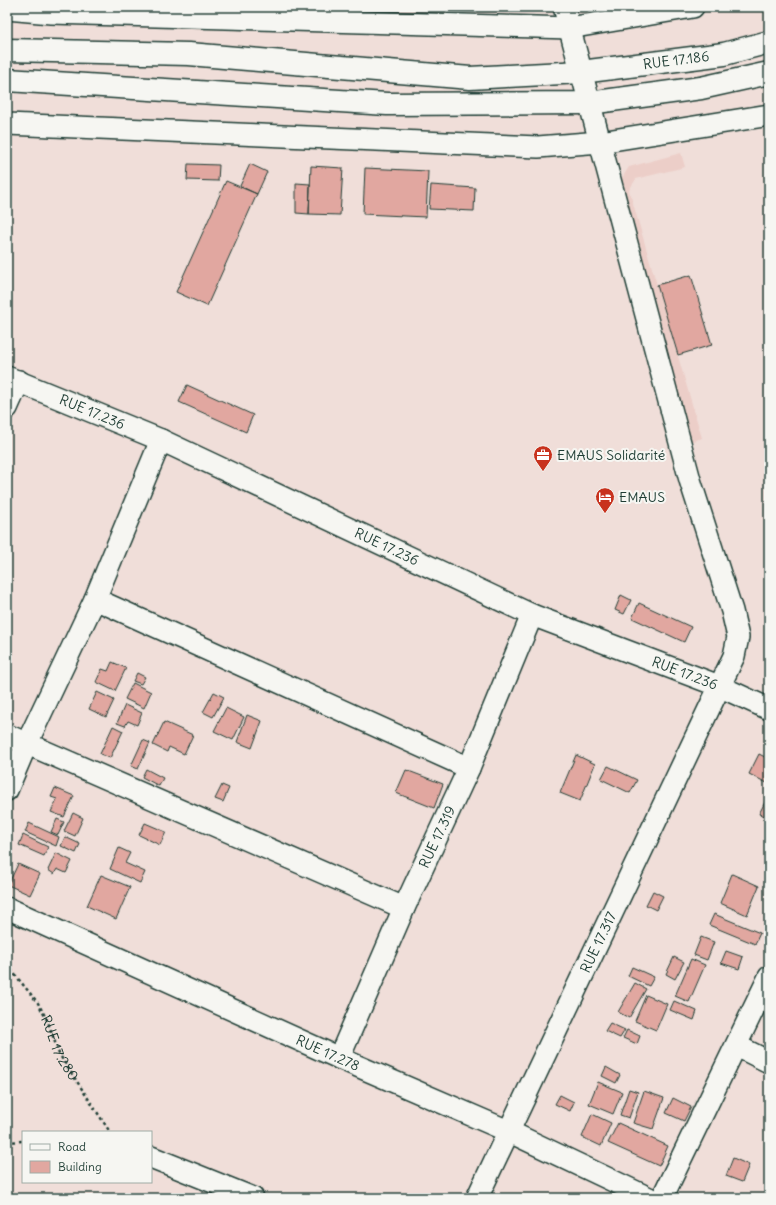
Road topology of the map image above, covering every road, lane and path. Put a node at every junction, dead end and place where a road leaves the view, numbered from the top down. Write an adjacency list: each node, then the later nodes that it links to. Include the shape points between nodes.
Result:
1 (564, 7): 4 (street, RUE 17.317)
2 (693, 7): 4 (street)
3 (7, 9): 4 (street, via 51,13)
4 (569, 28): 7 (street, RUE 17.317)
5 (769, 42): 7 (main road, RUE 17.186, via 724,54)
6 (7, 50): 7 (main road, RUE 17.186, via 189,54 470,78)
7 (581, 72): 10 (street, RUE 17.317)
8 (769, 73): 10 (main road, via 701,88)
9 (7, 80): 10 (main road, via 387,104)
10 (589, 103): 13 (street, RUE 17.317)
11 (769, 115): 13 (street)
12 (7, 124): 13 (street, via 538,147)
13 (600, 142): 19 (street, RUE 17.317, via 690,480 738,637 734,656)
14 (13, 379): 15 (street); 16 (street, RUE 17.236)
15 (7, 408)
16 (161, 440): 17 (street); 18 (street, RUE 17.236)
17 (95, 600): 22 (street); 23 (street)
18 (532, 615): 19 (street, RUE 17.236); 23 (street, RUE 17.319)
19 (719, 686): 20 (street, RUE 17.236); 33 (street, RUE 17.317)
20 (769, 708)
21 (7, 735): 22 (street)
22 (27, 743): 24 (street); 26 (street)
23 (469, 768): 26 (street, RUE 17.319)
24 (7, 790)
25 (7, 908): 30 (street, RUE 17.278)
26 (404, 908): 30 (street, RUE 17.319)
27 (7, 965): 32 (path, RUE 17.280, via 38,1003 48,1022 59,1054)
28 (769, 977): 29 (street)
29 (737, 1046): 31 (street); 40 (street)
30 (339, 1058): 33 (street, RUE 17.278)
31 (769, 1062)
32 (109, 1131)
33 (508, 1131): 38 (street, RUE 17.317); 39 (street, RUE 17.278)
34 (22, 1141): 35 (path)
35 (7, 1142)
36 (152, 1157): 37 (street)
37 (254, 1198)
38 (477, 1198)
39 (649, 1198)
40 (662, 1198)

